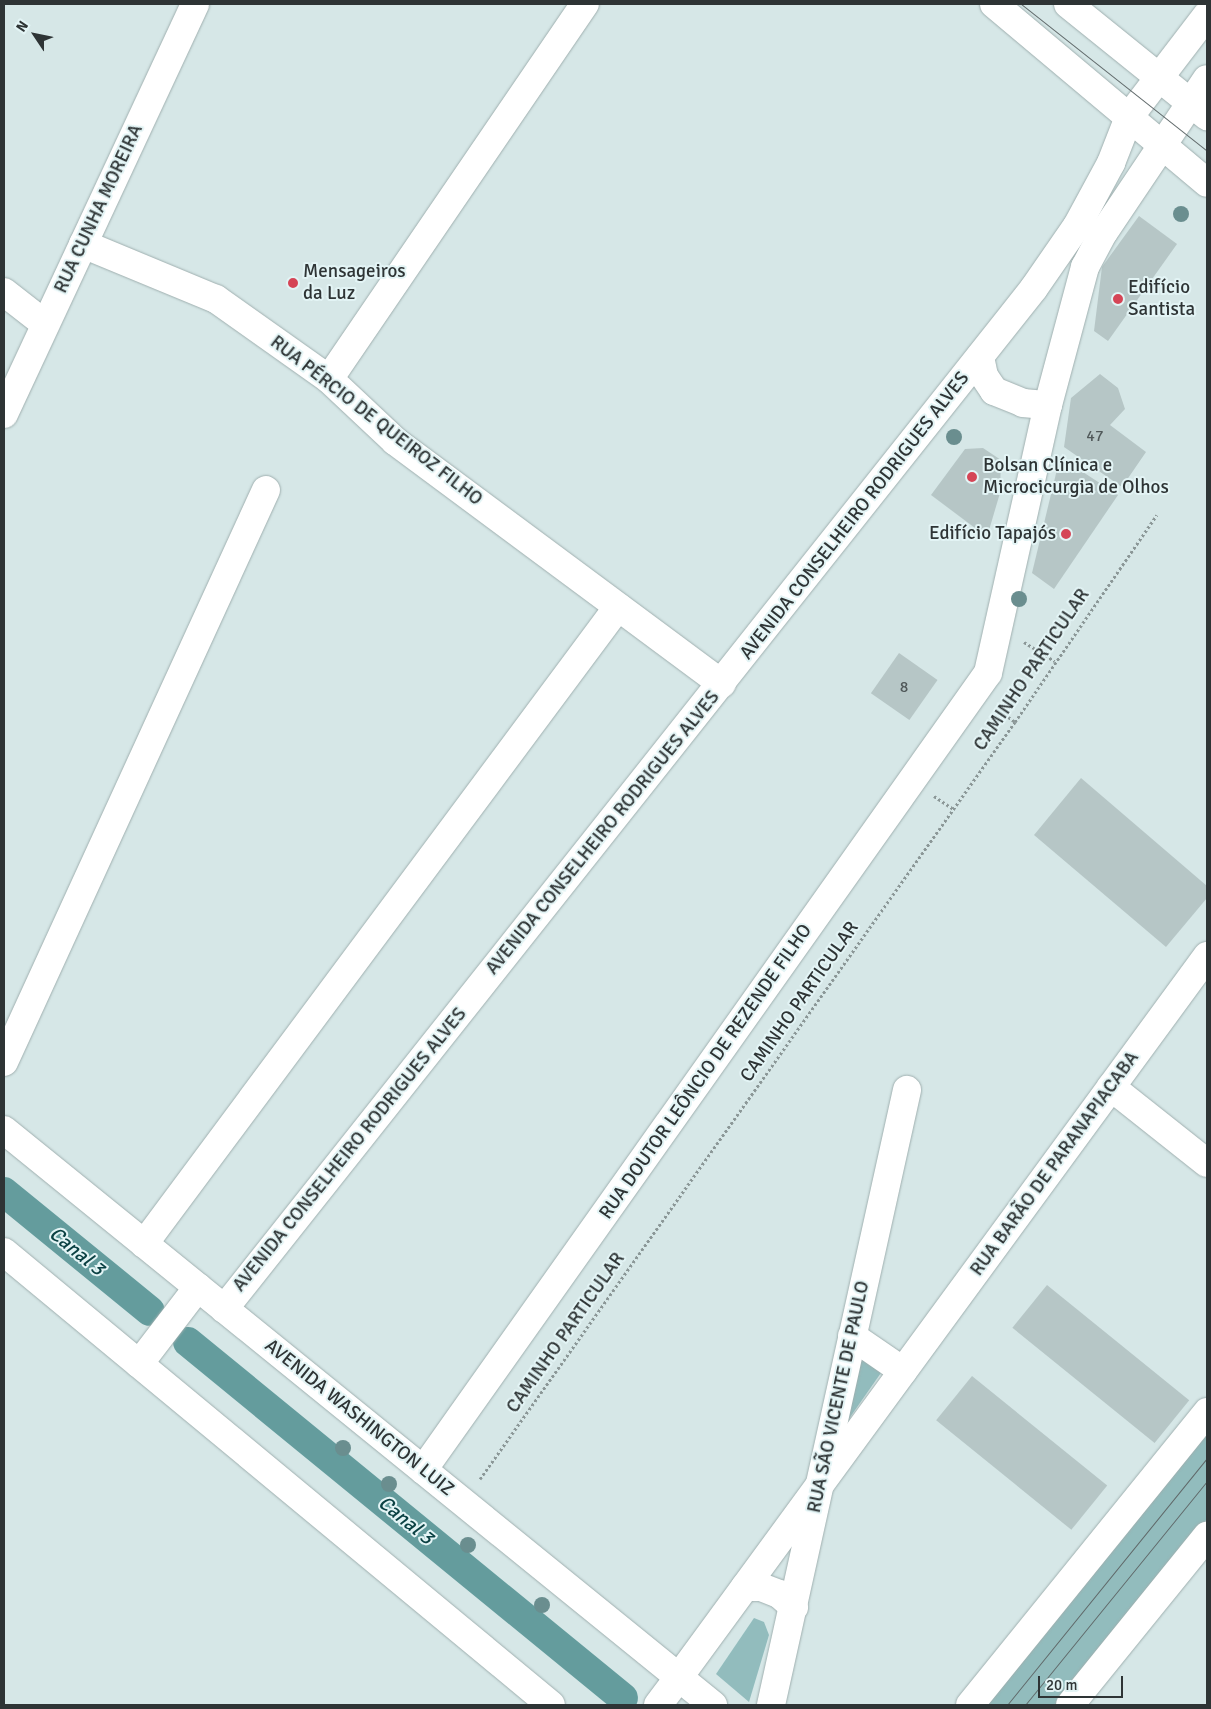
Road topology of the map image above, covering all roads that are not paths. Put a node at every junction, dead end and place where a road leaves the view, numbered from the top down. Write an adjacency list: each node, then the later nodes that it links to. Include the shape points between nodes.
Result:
1 (195, 4): 12 (street, RUA CUNHA MOREIRA)
2 (585, 4): 16 (street)
3 (994, 4): 9 (street)
4 (1068, 4): 6 (street)
5 (1207, 15): 6 (street, AVENIDA CONSELHEIRO RODRIGUES ALVES)
6 (1161, 79): 8 (street); 9 (street, AVENIDA CONSELHEIRO RODRIGUES ALVES)
7 (1207, 79): 8 (street)
8 (1200, 110): 10 (street)
9 (1129, 117): 10 (street); 15 (street, AVENIDA CONSELHEIRO RODRIGUES ALVES, via 1111,163 1077,226)
10 (1163, 146): 11 (street); 17 (street, via 1104,232 1085,267)
11 (1207, 183)
12 (83, 244): 14 (street, RUA CUNHA MOREIRA); 16 (street, RUA PÉRCIO DE QUEIROZ FILHO, via 216,299)
13 (4, 292): 14 (street)
14 (45, 324): 18 (street, RUA CUNHA MOREIRA)
15 (980, 357): 17 (street, AVENIDA CONSELHEIRO RODRIGUES ALVES, via 984,376 994,390 1023,403); 21 (street, AVENIDA CONSELHEIRO RODRIGUES ALVES)
16 (329, 379): 20 (street, RUA PÉRCIO DE QUEIROZ FILHO, via 395,441)
17 (1048, 405): 36 (street, RUA DOUTOR LEÔNCIO DE REZENDE FILHO, via 988,673)
18 (4, 414)
19 (266, 490): 23 (street)
20 (618, 607): 21 (street, RUA PÉRCIO DE QUEIROZ FILHO); 28 (street)
21 (722, 684): 31 (street, AVENIDA CONSELHEIRO RODRIGUES ALVES)
22 (1207, 956): 24 (street, RUA BARÃO DE PARANAPIACABA)
23 (4, 1062)
24 (1111, 1087): 27 (street); 34 (street, RUA BARÃO DE PARANAPIACABA)
25 (906, 1090): 32 (street, RUA SÃO VICENTE DE PAULO)
26 (4, 1130): 28 (street, AVENIDA WASHINGTON LUIZ)
27 (1207, 1163)
28 (144, 1244): 30 (street, AVENIDA WASHINGTON LUIZ)
29 (4, 1252): 33 (street)
30 (198, 1287): 31 (street, AVENIDA WASHINGTON LUIZ); 33 (street)
31 (224, 1308): 36 (street, AVENIDA WASHINGTON LUIZ)
32 (852, 1336): 34 (street); 37 (street, RUA SÃO VICENTE DE PAULO)
33 (139, 1364): 42 (street)
34 (903, 1371): 37 (street, RUA BARÃO DE PARANAPIACABA)
35 (1207, 1412): 46 (street)
36 (423, 1470): 41 (street, AVENIDA WASHINGTON LUIZ)
37 (820, 1485): 39 (street, RUA BARÃO DE PARANAPIACABA); 40 (street, RUA SÃO VICENTE DE PAULO)
38 (1207, 1536): 47 (street)
39 (745, 1587): 40 (street, via 761,1587 779,1594); 41 (street, RUA BARÃO DE PARANAPIACABA)
40 (794, 1607): 45 (street, RUA SÃO VICENTE DE PAULO)
41 (679, 1677): 43 (street, RUA BARÃO DE PARANAPIACABA); 44 (street, AVENIDA WASHINGTON LUIZ)
42 (551, 1705)
43 (658, 1705)
44 (714, 1705)
45 (771, 1705)
46 (970, 1705)
47 (1070, 1705)

